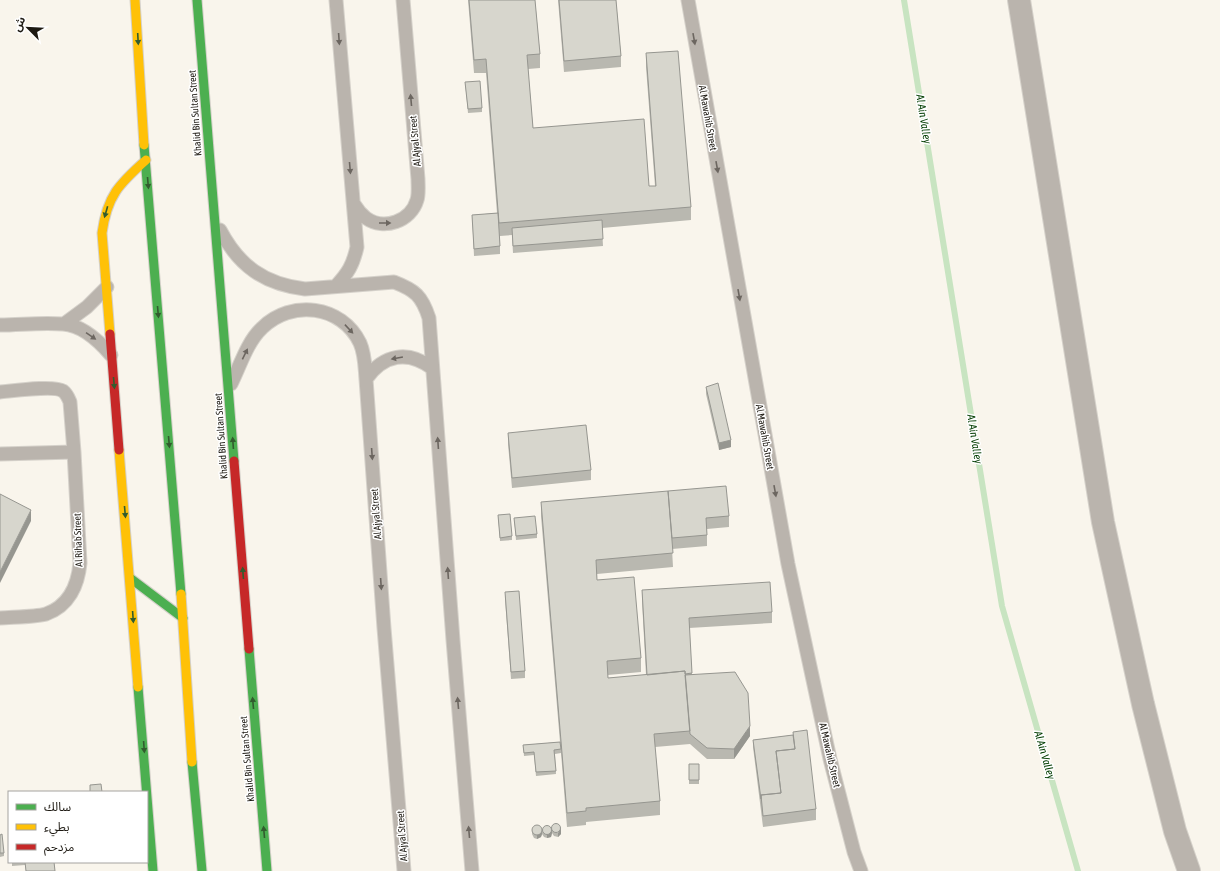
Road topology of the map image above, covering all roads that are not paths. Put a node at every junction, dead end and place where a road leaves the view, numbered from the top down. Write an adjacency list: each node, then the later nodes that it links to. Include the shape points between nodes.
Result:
1 (135, 0): 7 (main road, one-way to 7)
2 (196, 0): 9 (main road, Khalid Bin Sultan Street)
3 (336, 0): 8 (lane, one-way to 8)
4 (403, 0): 8 (lane, Al Ajyal Street, one-way to 4, via 367,218 376,223 386,224 406,218 417,200 418,178)
5 (688, 0): 31 (lane, Al Mawahib Street, one-way to 31, via 788,564 830,759)
6 (1019, 0): 32 (street, via 1103,522 1143,704 1175,831)
7 (146, 160): 11 (main road, one-way to 11, via 122,181 107,205 102,233); 23 (main road, one-way to 23)
8 (354, 204): 10 (lane, via 357,247 354,262)
9 (214, 220): 10 (lane, via 240,260 263,277 290,287 305,289); 17 (main road, Khalid Bin Sultan Street)
10 (336, 286): 15 (lane, via 394,282 417,294 425,305 429,318)
11 (107, 287): 12 (lane, via 88,307); 14 (main road)
12 (64, 324): 13 (lane); 14 (lane, one-way to 14, via 91,335)
13 (0, 325)
14 (112, 356): 21 (main road, one-way to 21)
15 (432, 368): 16 (lane, one-way to 16, via 423,362 402,356 381,363); 30 (lane, one-way to 15)
16 (366, 379): 17 (lane, Al Ajyal Street, one-way to 16, via 246,352 261,329 285,312 300,309 315,309 329,313 352,331 360,343); 29 (lane, Al Ajyal Street, one-way to 29)
17 (229, 390): 28 (main road, Khalid Bin Sultan Street, one-way to 17)
18 (0, 392): 19 (lane, Al Rihab Street, via 52,388 63,391 70,402)
19 (74, 452): 20 (lane); 22 (lane, Al Rihab Street, via 80,563 79,577 74,589 67,600 45,614)
20 (0, 454)
21 (130, 578): 23 (main road); 24 (main road, one-way to 24)
22 (0, 618)
23 (183, 618): 27 (main road)
24 (147, 791)
25 (148, 807): 26 (main road, one-way to 26)
26 (153, 871)
27 (202, 871)
28 (267, 871)
29 (404, 871)
30 (472, 871)
31 (861, 871)
32 (1189, 871)

